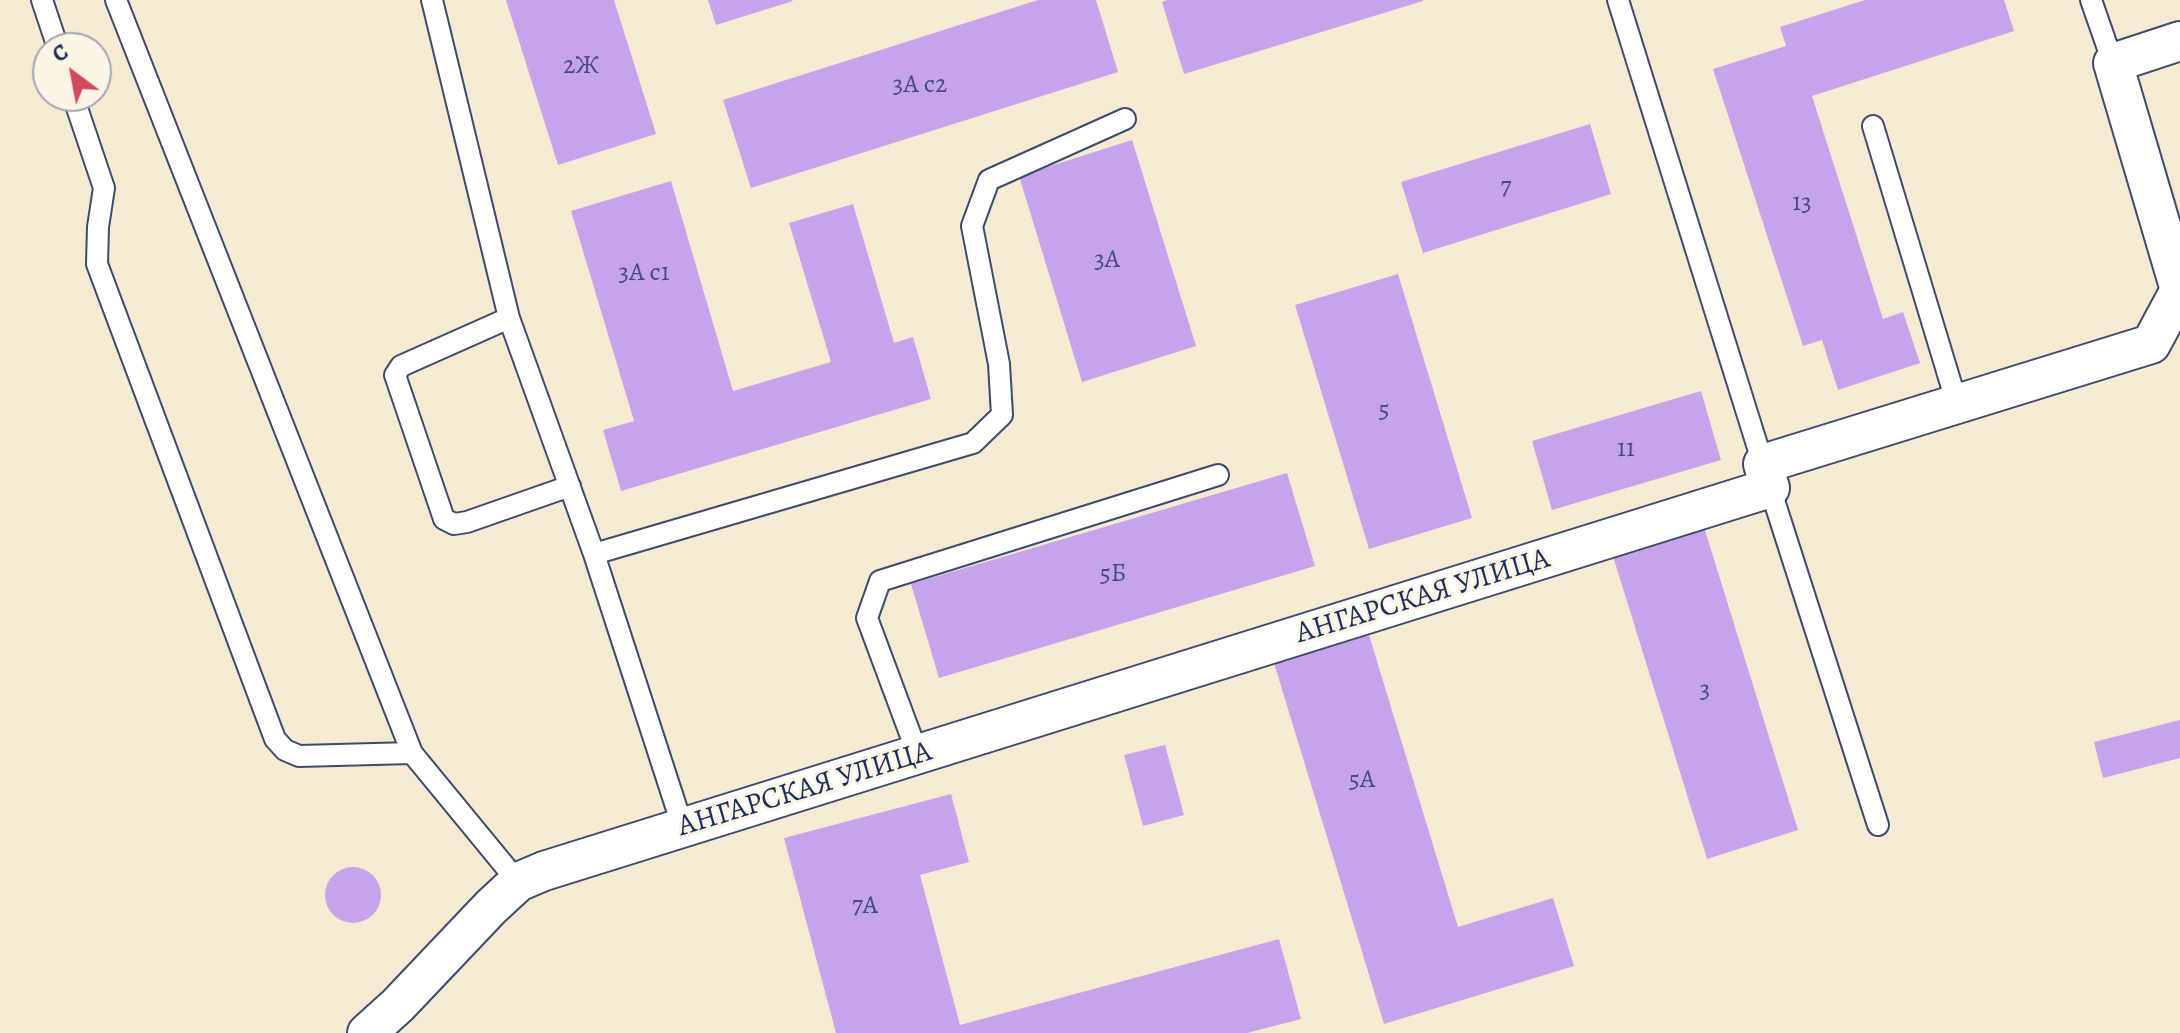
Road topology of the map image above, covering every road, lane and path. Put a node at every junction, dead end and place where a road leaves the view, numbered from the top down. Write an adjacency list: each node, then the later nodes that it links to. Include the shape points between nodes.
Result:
1 (42, 0): 6 (lane)
2 (116, 0): 18 (lane)
3 (432, 0): 12 (lane)
4 (1618, 0): 15 (lane)
5 (2091, 0): 8 (lane)
6 (53, 32)
7 (2180, 41): 8 (street)
8 (2113, 63): 13 (street, АНГАРСКАЯ УЛИЦА, via 2180,290 2151,344)
9 (78, 112): 18 (lane, via 104,188 97,264 275,739 299,756)
10 (1125, 119): 17 (lane, via 989,180 972,226 999,364 1002,415 973,443)
11 (1873, 126): 13 (lane)
12 (509, 318): 16 (lane); 16 (lane, via 410,361 395,375 444,519 467,522)
13 (1957, 404): 15 (street, АНГАРСКАЯ УЛИЦА)
14 (1218, 475): 19 (lane, via 880,581 867,618)
15 (1766, 476): 19 (street, АНГАРСКАЯ УЛИЦА); 20 (lane)
16 (570, 486): 17 (lane)
17 (594, 554): 21 (lane)
18 (412, 753): 22 (lane)
19 (918, 755): 21 (street, АНГАРСКАЯ УЛИЦА)
20 (1878, 825)
21 (683, 828): 22 (street, АНГАРСКАЯ УЛИЦА)
22 (518, 882): 23 (street, АНГАРСКАЯ УЛИЦА)
23 (367, 1033)

